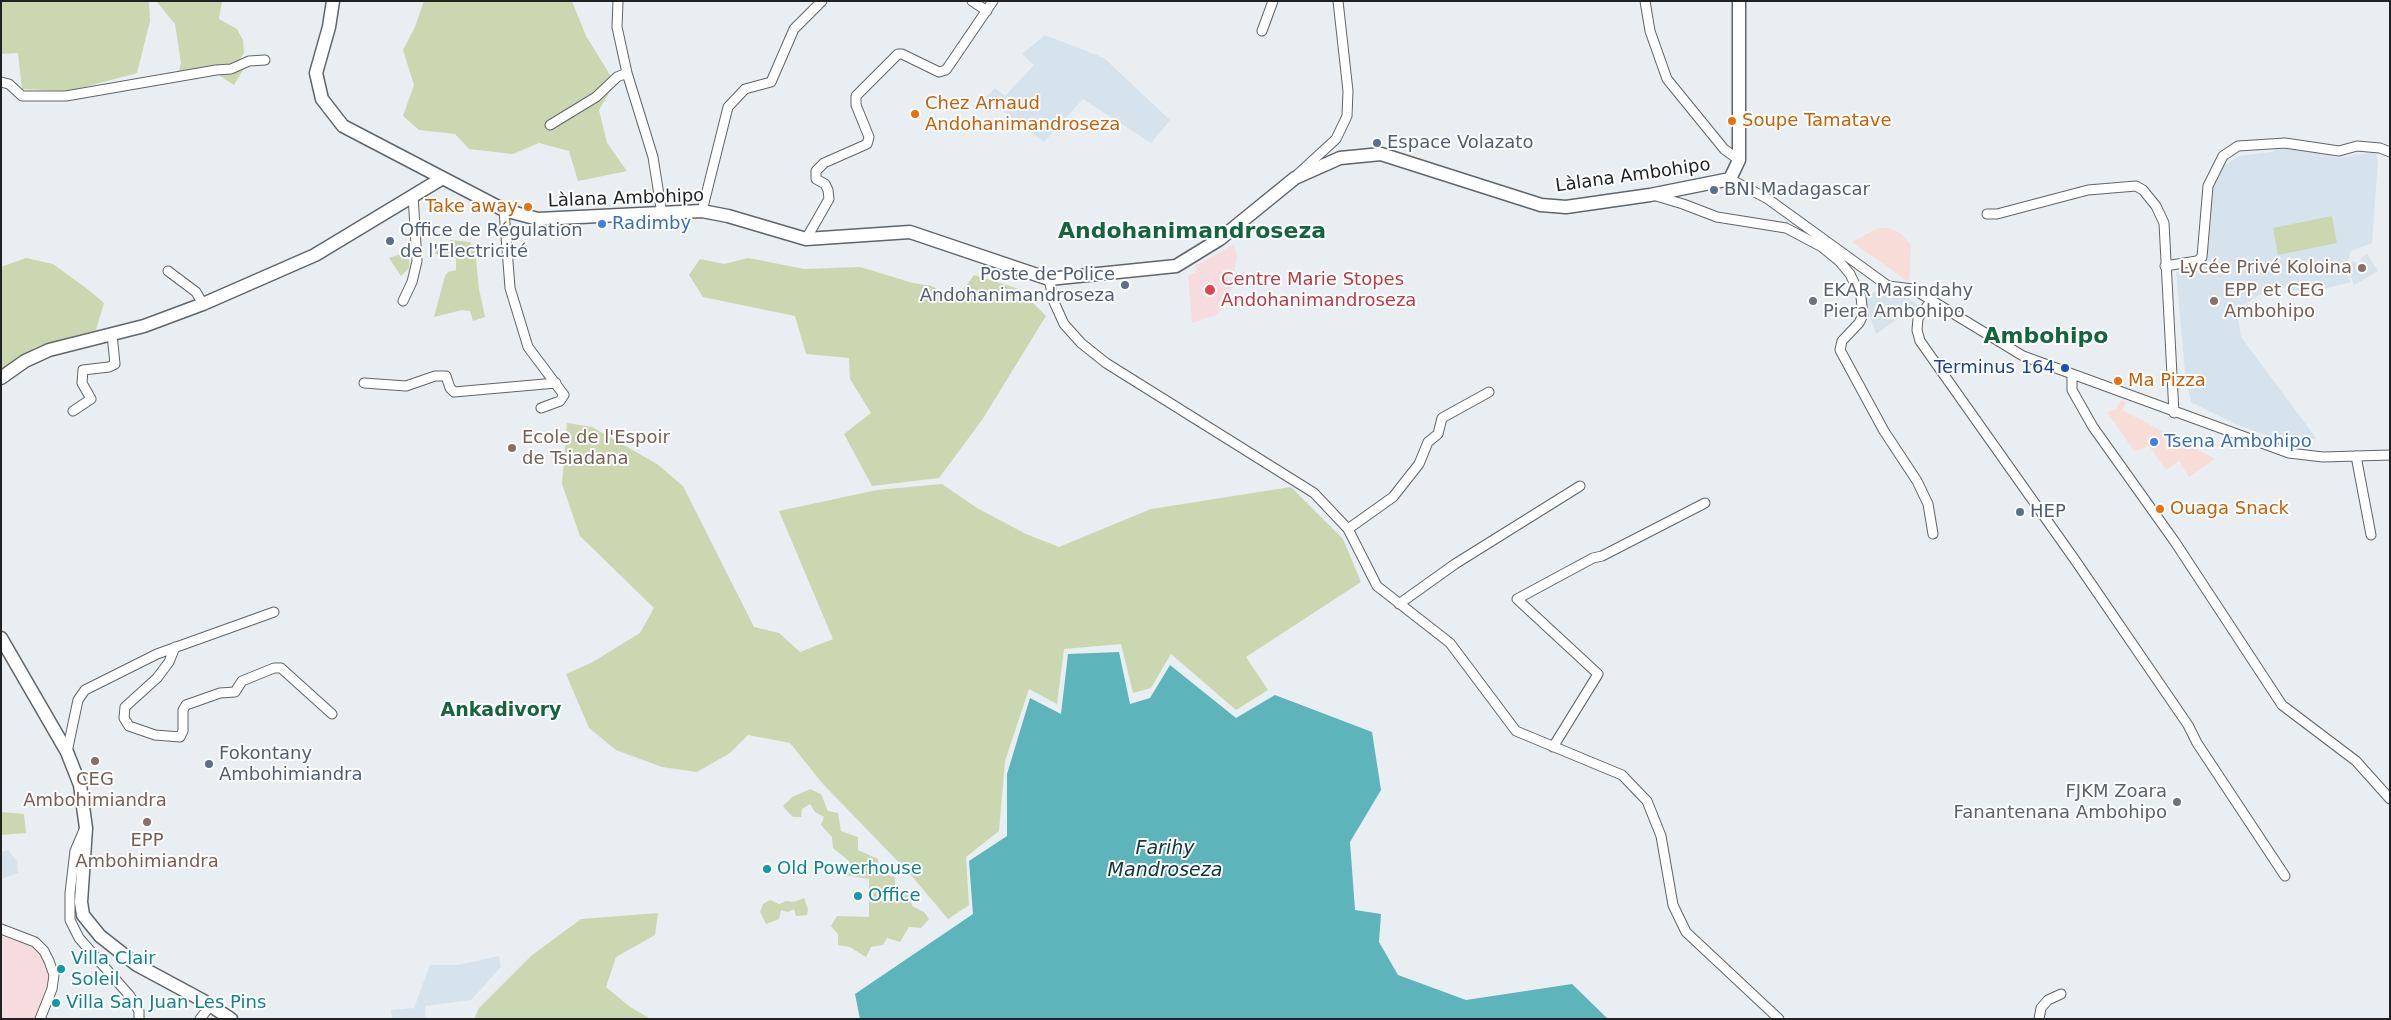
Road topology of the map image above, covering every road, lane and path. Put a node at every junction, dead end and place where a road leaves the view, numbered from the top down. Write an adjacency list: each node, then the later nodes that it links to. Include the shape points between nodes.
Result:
1 (333, 1): 19 (street, Làlana Ambohipo, via 316,73 322,99 343,126)
2 (618, 1): 13 (street, via 617,27)
3 (822, 1): 24 (street, via 794,29 771,82 746,89 728,107)
4 (972, 1): 10 (street)
5 (993, 1): 10 (street)
6 (1273, 1): 11 (street)
7 (1338, 1): 18 (street, via 1348,91 1347,116 1336,139)
8 (1645, 1): 17 (street, via 1650,31 1667,79 1724,149)
9 (1739, 1): 17 (street)
10 (987, 12): 27 (street, via 946,70 939,72 898,54 856,96 856,105 869,137 867,144 824,163 816,171 816,179 825,184 829,199)
11 (1262, 31)
12 (265, 60): 14 (street, via 249,61 231,69 66,96 22,96 9,84)
13 (627, 73): 15 (street); 25 (street, via 653,157)
14 (1, 82)
15 (550, 125)
16 (2389, 150): 28 (street, via 2357,146 2339,151 2285,143 2238,146 2223,156 2208,186 2202,257 2197,261)
17 (1739, 160): 20 (street)
18 (1294, 178): 22 (street, Làlana Ambohipo, via 1340,158 1381,154 1541,205 1566,207); 30 (street, Làlana Ambohipo, via 1220,239 1176,266)
19 (441, 179): 21 (street); 23 (street, Làlana Ambohipo)
20 (1730, 179): 22 (street, Làlana Ambohipo); 32 (street, via 1768,199 1888,286 1913,289)
21 (413, 195): 31 (street, via 417,260); 33 (street, via 315,255)
22 (1650, 195): 48 (street, via 1717,217 1786,228 1822,247 1850,274 1861,297 1863,316 1842,341 1840,350 1884,431 1917,480 1928,504)
23 (504, 210): 25 (street, Làlana Ambohipo, via 538,219); 38 (street, via 510,288 528,347)
24 (702, 211): 25 (street, Làlana Ambohipo); 27 (street, Làlana Ambohipo)
25 (662, 214)
26 (1987, 214): 28 (street, via 2088,190 2136,186 2156,206 2164,223)
27 (806, 239): 30 (street, Làlana Ambohipo, via 910,232)
28 (2166, 266): 42 (street)
29 (168, 271): 33 (street, via 196,292)
30 (1050, 279): 47 (street, via 1054,302 1064,324 1081,343 1106,363 1314,493)
31 (403, 301)
32 (1931, 301): 35 (street, via 2010,350); 59 (street, via 1918,318 1920,341 2171,700)
33 (203, 304): 34 (street)
34 (112, 334): 36 (street, via 49,350 25,361); 41 (street, via 115,364 84,370 82,383 90,399)
35 (2072, 375): 42 (street); 57 (street, via 2072,390 2093,427 2180,549 2282,705 2356,761)
36 (1, 378)
37 (364, 383): 38 (street, via 406,386 435,376 446,376 454,392)
38 (556, 383): 40 (street, via 564,398)
39 (1489, 392): 47 (street, via 1442,418 1438,434 1428,442 1419,464 1393,497)
40 (541, 408)
41 (74, 411)
42 (2174, 413): 44 (street, via 2289,453)
43 (2390, 455): 44 (street)
44 (2356, 456): 49 (street)
45 (1580, 486): 50 (street, via 1455,564)
46 (1705, 503): 55 (street, via 1517,599 1598,674)
47 (1348, 530): 50 (street, via 1377,586)
48 (1933, 534)
49 (2372, 535)
50 (1399, 604): 55 (street, via 1450,643 1516,731)
51 (274, 612): 53 (street)
52 (1, 638): 56 (street)
53 (175, 647): 54 (street, via 157,678 125,707 124,718 129,726 155,735 180,737 186,705 235,692 242,681 274,668 281,668); 56 (street, via 94,684 81,694)
54 (332, 714)
55 (1553, 747): 67 (street, via 1622,775 1647,801 1661,836 1673,905 1686,932)
56 (67, 752): 58 (street, via 80,785)
57 (2390, 799)
58 (86, 828): 62 (street, via 83,915 92,927 137,965); 64 (street, via 75,851 70,920 79,938 130,996 139,1011)
59 (2284, 876)
60 (1, 928): 63 (street, via 34,942 49,961 53,982)
61 (2060, 994): 68 (street, via 2041,1008)
62 (210, 1006): 65 (street); 66 (street)
63 (40, 1019)
64 (139, 1019)
65 (200, 1019)
66 (231, 1019)
67 (1779, 1019)
68 (2039, 1019)

